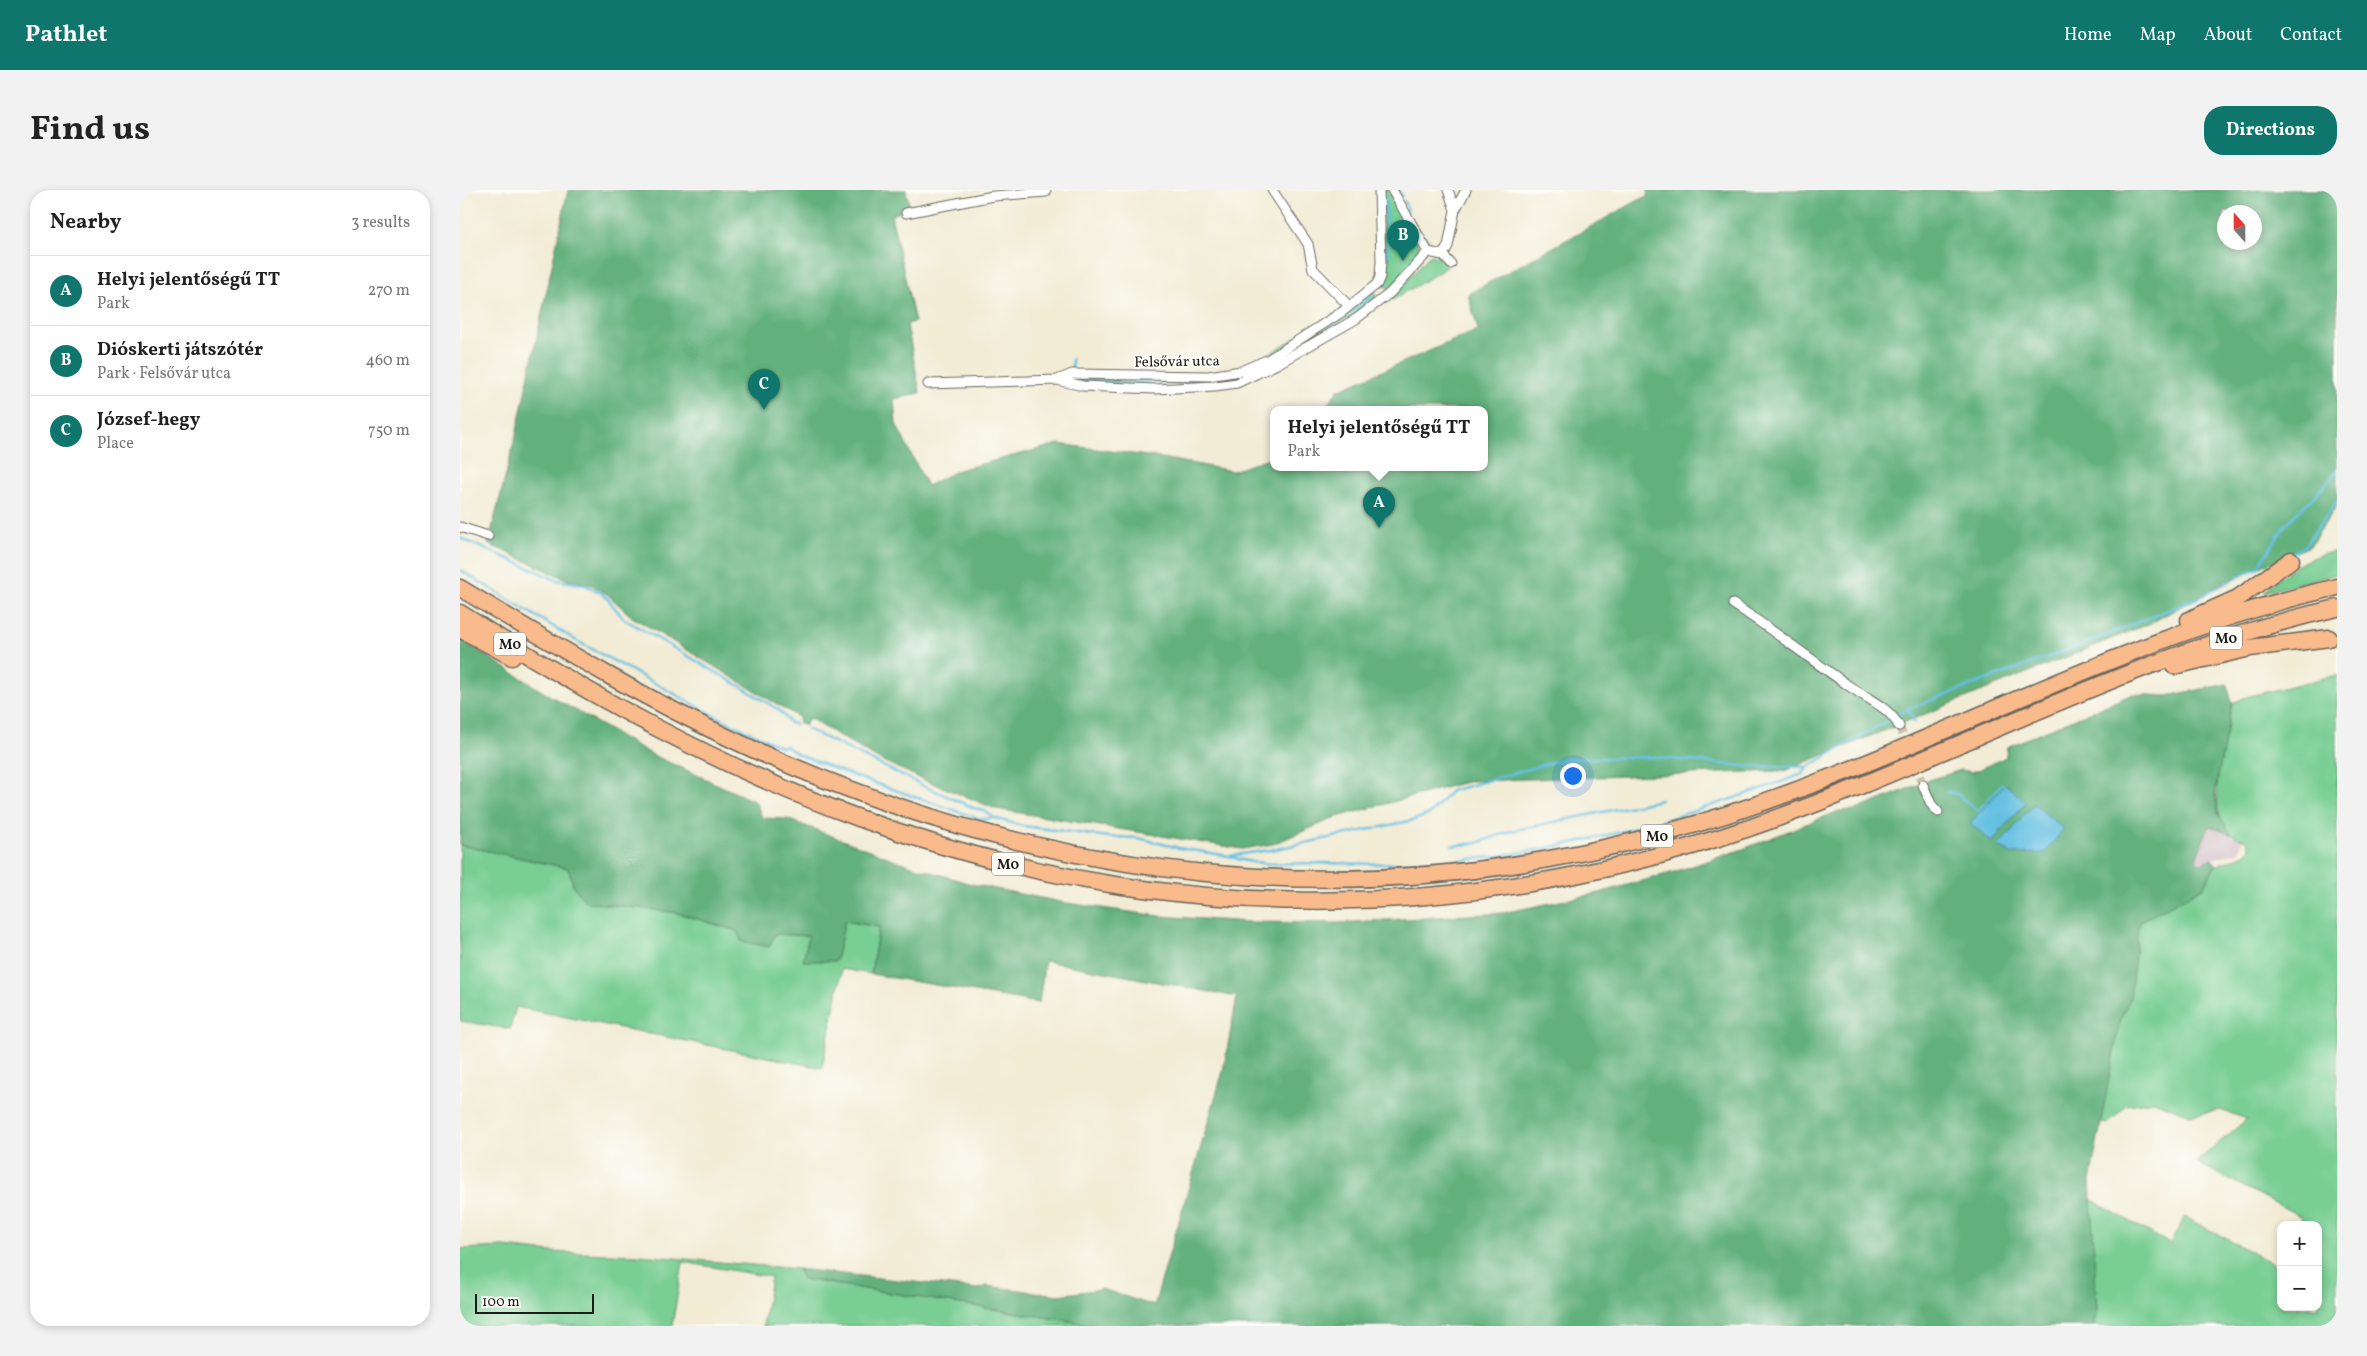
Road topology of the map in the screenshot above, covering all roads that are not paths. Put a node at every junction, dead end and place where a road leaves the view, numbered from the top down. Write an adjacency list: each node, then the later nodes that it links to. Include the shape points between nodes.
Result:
1 (1045, 190): 7 (street)
2 (1272, 190): 14 (street, via 1308,244 1313,269)
3 (1379, 190): 13 (street)
4 (1392, 190): 10 (street)
5 (1448, 190): 8 (street)
6 (1466, 190): 8 (street)
7 (1031, 192): 9 (street)
8 (1455, 210): 11 (street, via 1448,246)
9 (906, 213)
10 (1428, 252): 11 (street); 13 (street, Felsővár utca)
11 (1443, 255): 12 (street)
12 (1450, 264)
13 (1383, 291): 14 (street, Felsővár utca); 15 (street, Felsővár utca, via 1356,319 1237,383 1155,389 1083,386)
14 (1349, 306): 15 (street, Felsővár utca, via 1269,359 1240,371 1192,377 1072,374)
15 (1057, 380): 16 (street, Felsővár utca)
16 (928, 384)
17 (460, 527): 18 (street)
18 (488, 536)
19 (2291, 560): 27 (highway, via 2238,598 2158,632)
20 (2337, 587): 27 (highway, M0, via 2273,603)
21 (460, 588): 27 (highway, M0, via 560,648 688,718 767,756 907,810 993,836 1087,857 1166,870 1273,878 1409,878 1453,874 1520,866 1652,838 1802,789)
22 (1734, 604): 30 (street)
23 (2337, 608): 29 (highway, M0, via 2233,635)
24 (460, 613): 28 (highway, M0)
25 (460, 629): 28 (highway, via 541,672)
26 (2329, 638): 29 (highway, via 2224,653)
27 (2138, 649)
28 (560, 674): 29 (highway, M0, via 667,733 758,777 856,817 932,843 1018,866 1120,886 1199,896 1304,902 1411,899 1492,889 1594,871 1665,854 1815,804)
29 (2118, 678)
30 (1895, 719)
31 (1923, 785): 32 (street)
32 (1938, 812)

